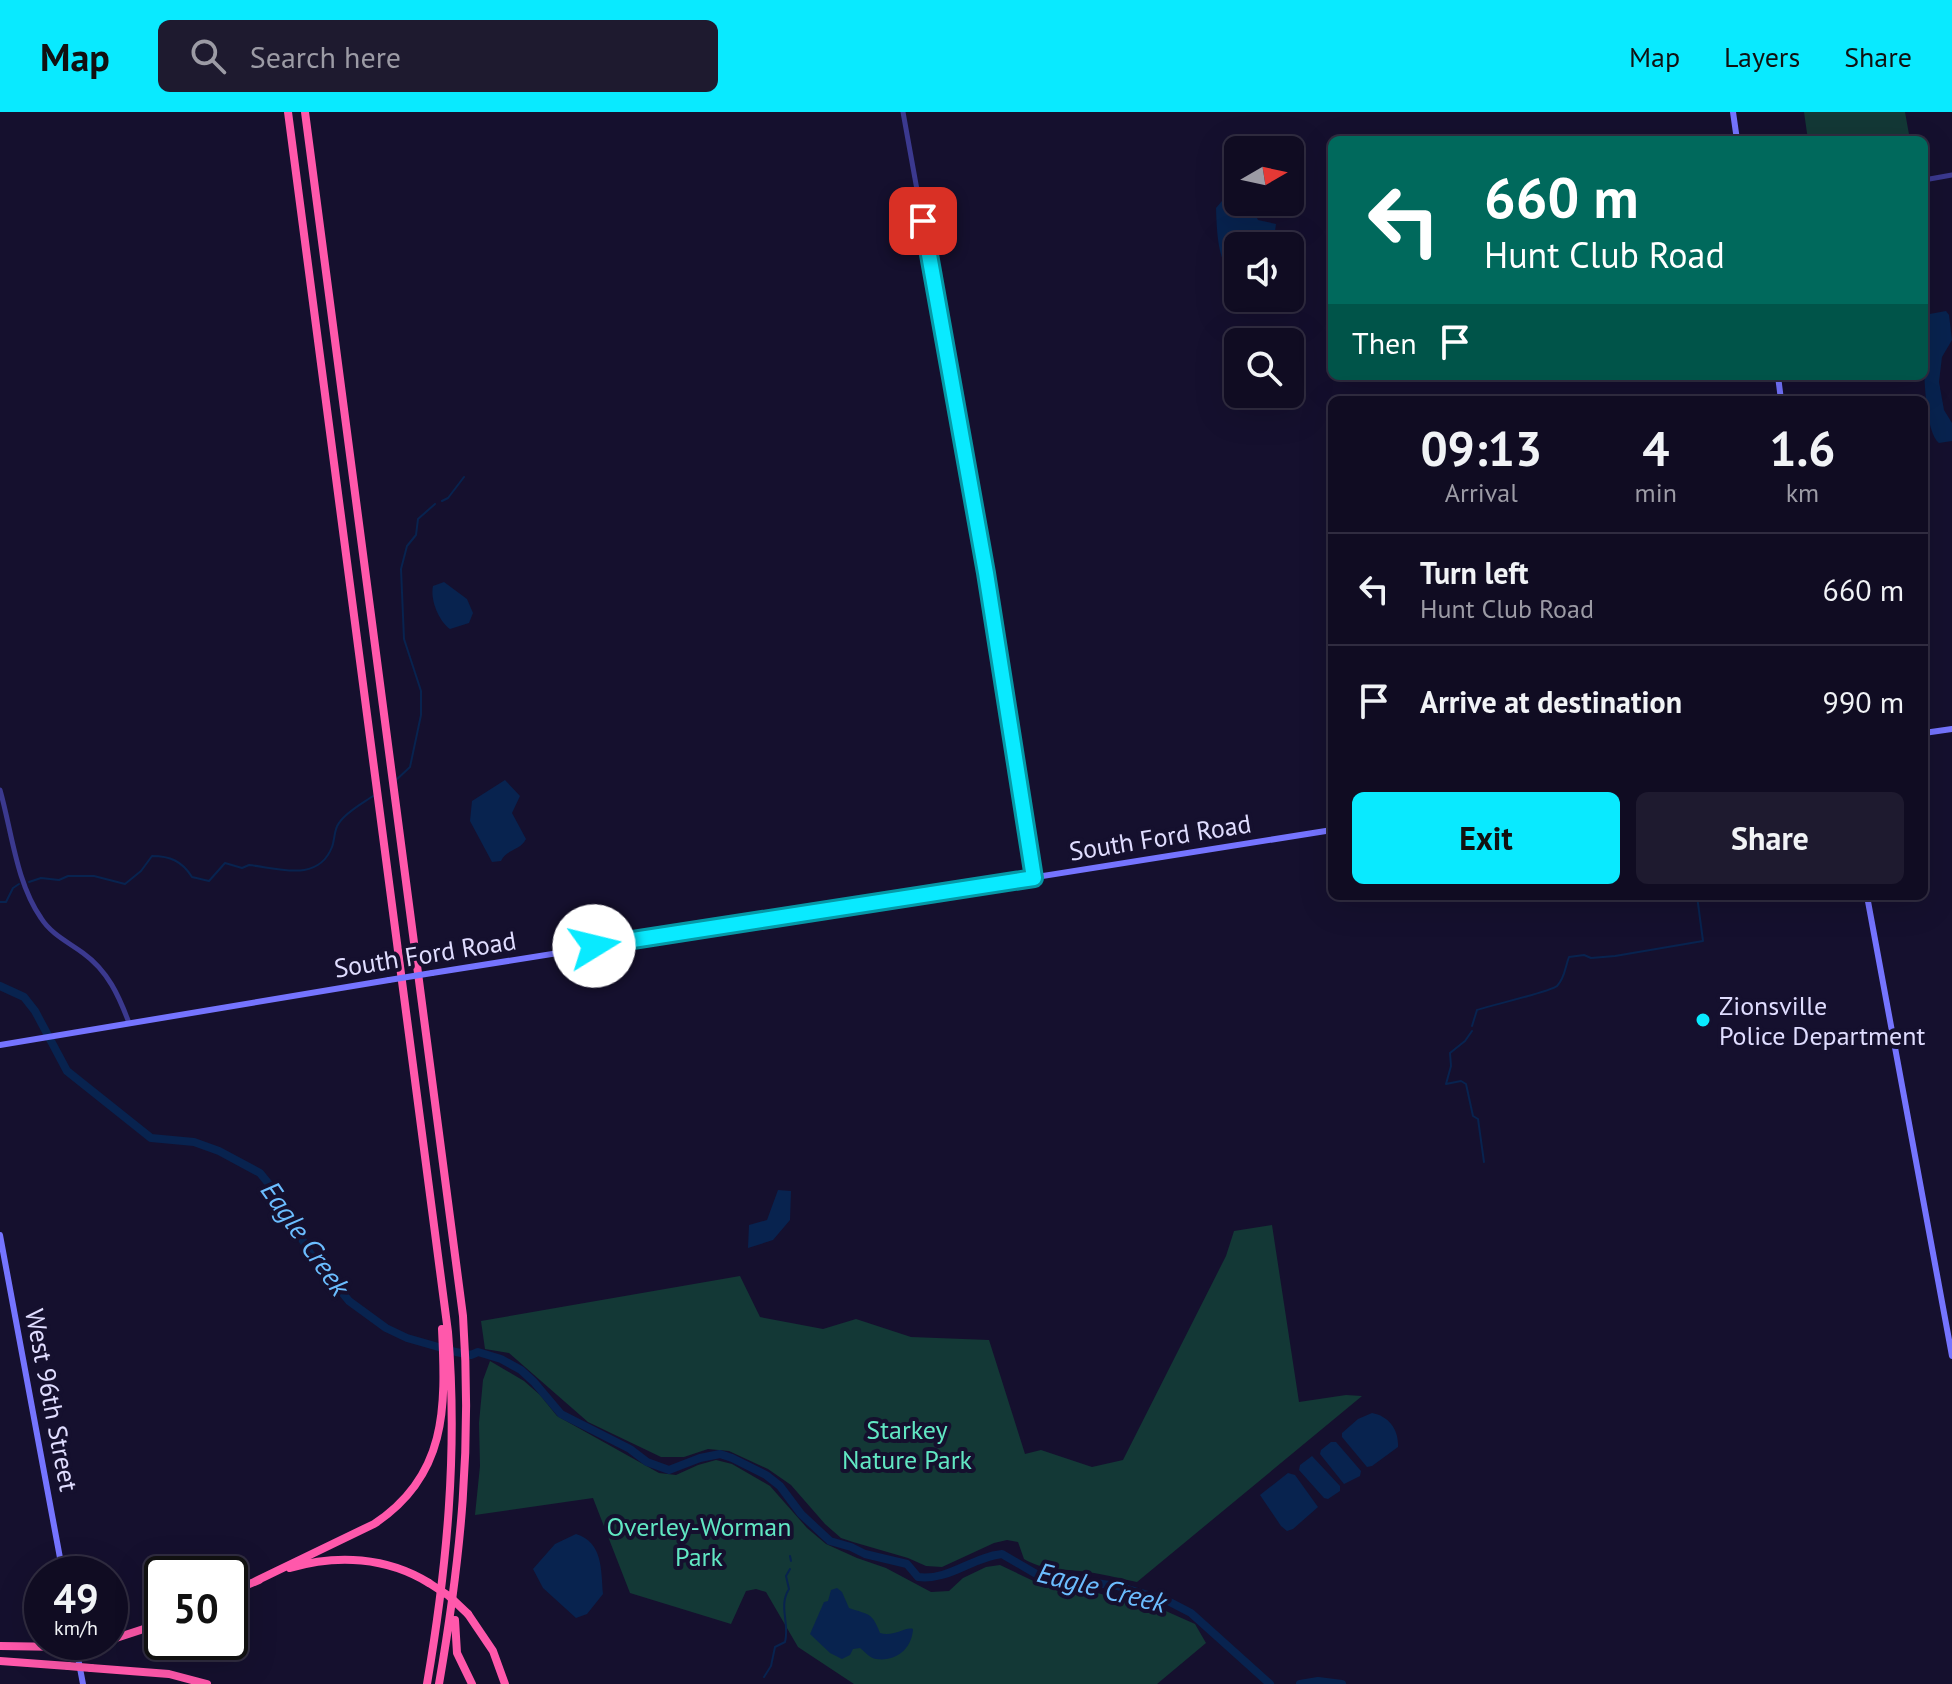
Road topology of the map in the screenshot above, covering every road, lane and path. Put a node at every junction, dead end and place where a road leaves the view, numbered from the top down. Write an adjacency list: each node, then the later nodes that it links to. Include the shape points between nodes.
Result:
1 (288, 112): 18 (highway, via 441,1277)
2 (305, 112): 20 (highway, via 463,1316 467,1468)
3 (903, 112): 12 (street, via 986,573)
4 (1733, 112): 5 (main road)
5 (1736, 136)
6 (1952, 175): 7 (street)
7 (1928, 179)
8 (1952, 729): 9 (main road)
9 (1928, 732)
10 (0, 790): 14 (street, via 34,906 47,927 105,974)
11 (1328, 831): 12 (main road, South Ford Road)
12 (1034, 878): 14 (main road, South Ford Road, bridge)
13 (1868, 900): 17 (main road)
14 (129, 1023): 15 (main road, South Ford Road)
15 (0, 1045)
16 (0, 1235): 19 (main road, West 96th Street)
17 (1952, 1356)
18 (447, 1372): 21 (highway, via 437,1442 427,1468 405,1499 368,1528); 29 (highway, via 452,1462 448,1539)
19 (60, 1556)
20 (457, 1576): 30 (highway); 31 (highway, via 455,1646)
21 (254, 1582): 22 (highway); 32 (highway, bridge, via 299,1565 345,1559 392,1566 429,1583 468,1614 488,1643)
22 (248, 1584)
23 (0, 1646): 24 (highway, bridge)
24 (24, 1646)
25 (78, 1660): 27 (main road)
26 (0, 1661): 28 (highway, bridge, via 169,1674)
27 (83, 1684)
28 (207, 1684)
29 (427, 1684)
30 (439, 1684)
31 (472, 1684)
32 (505, 1684)

